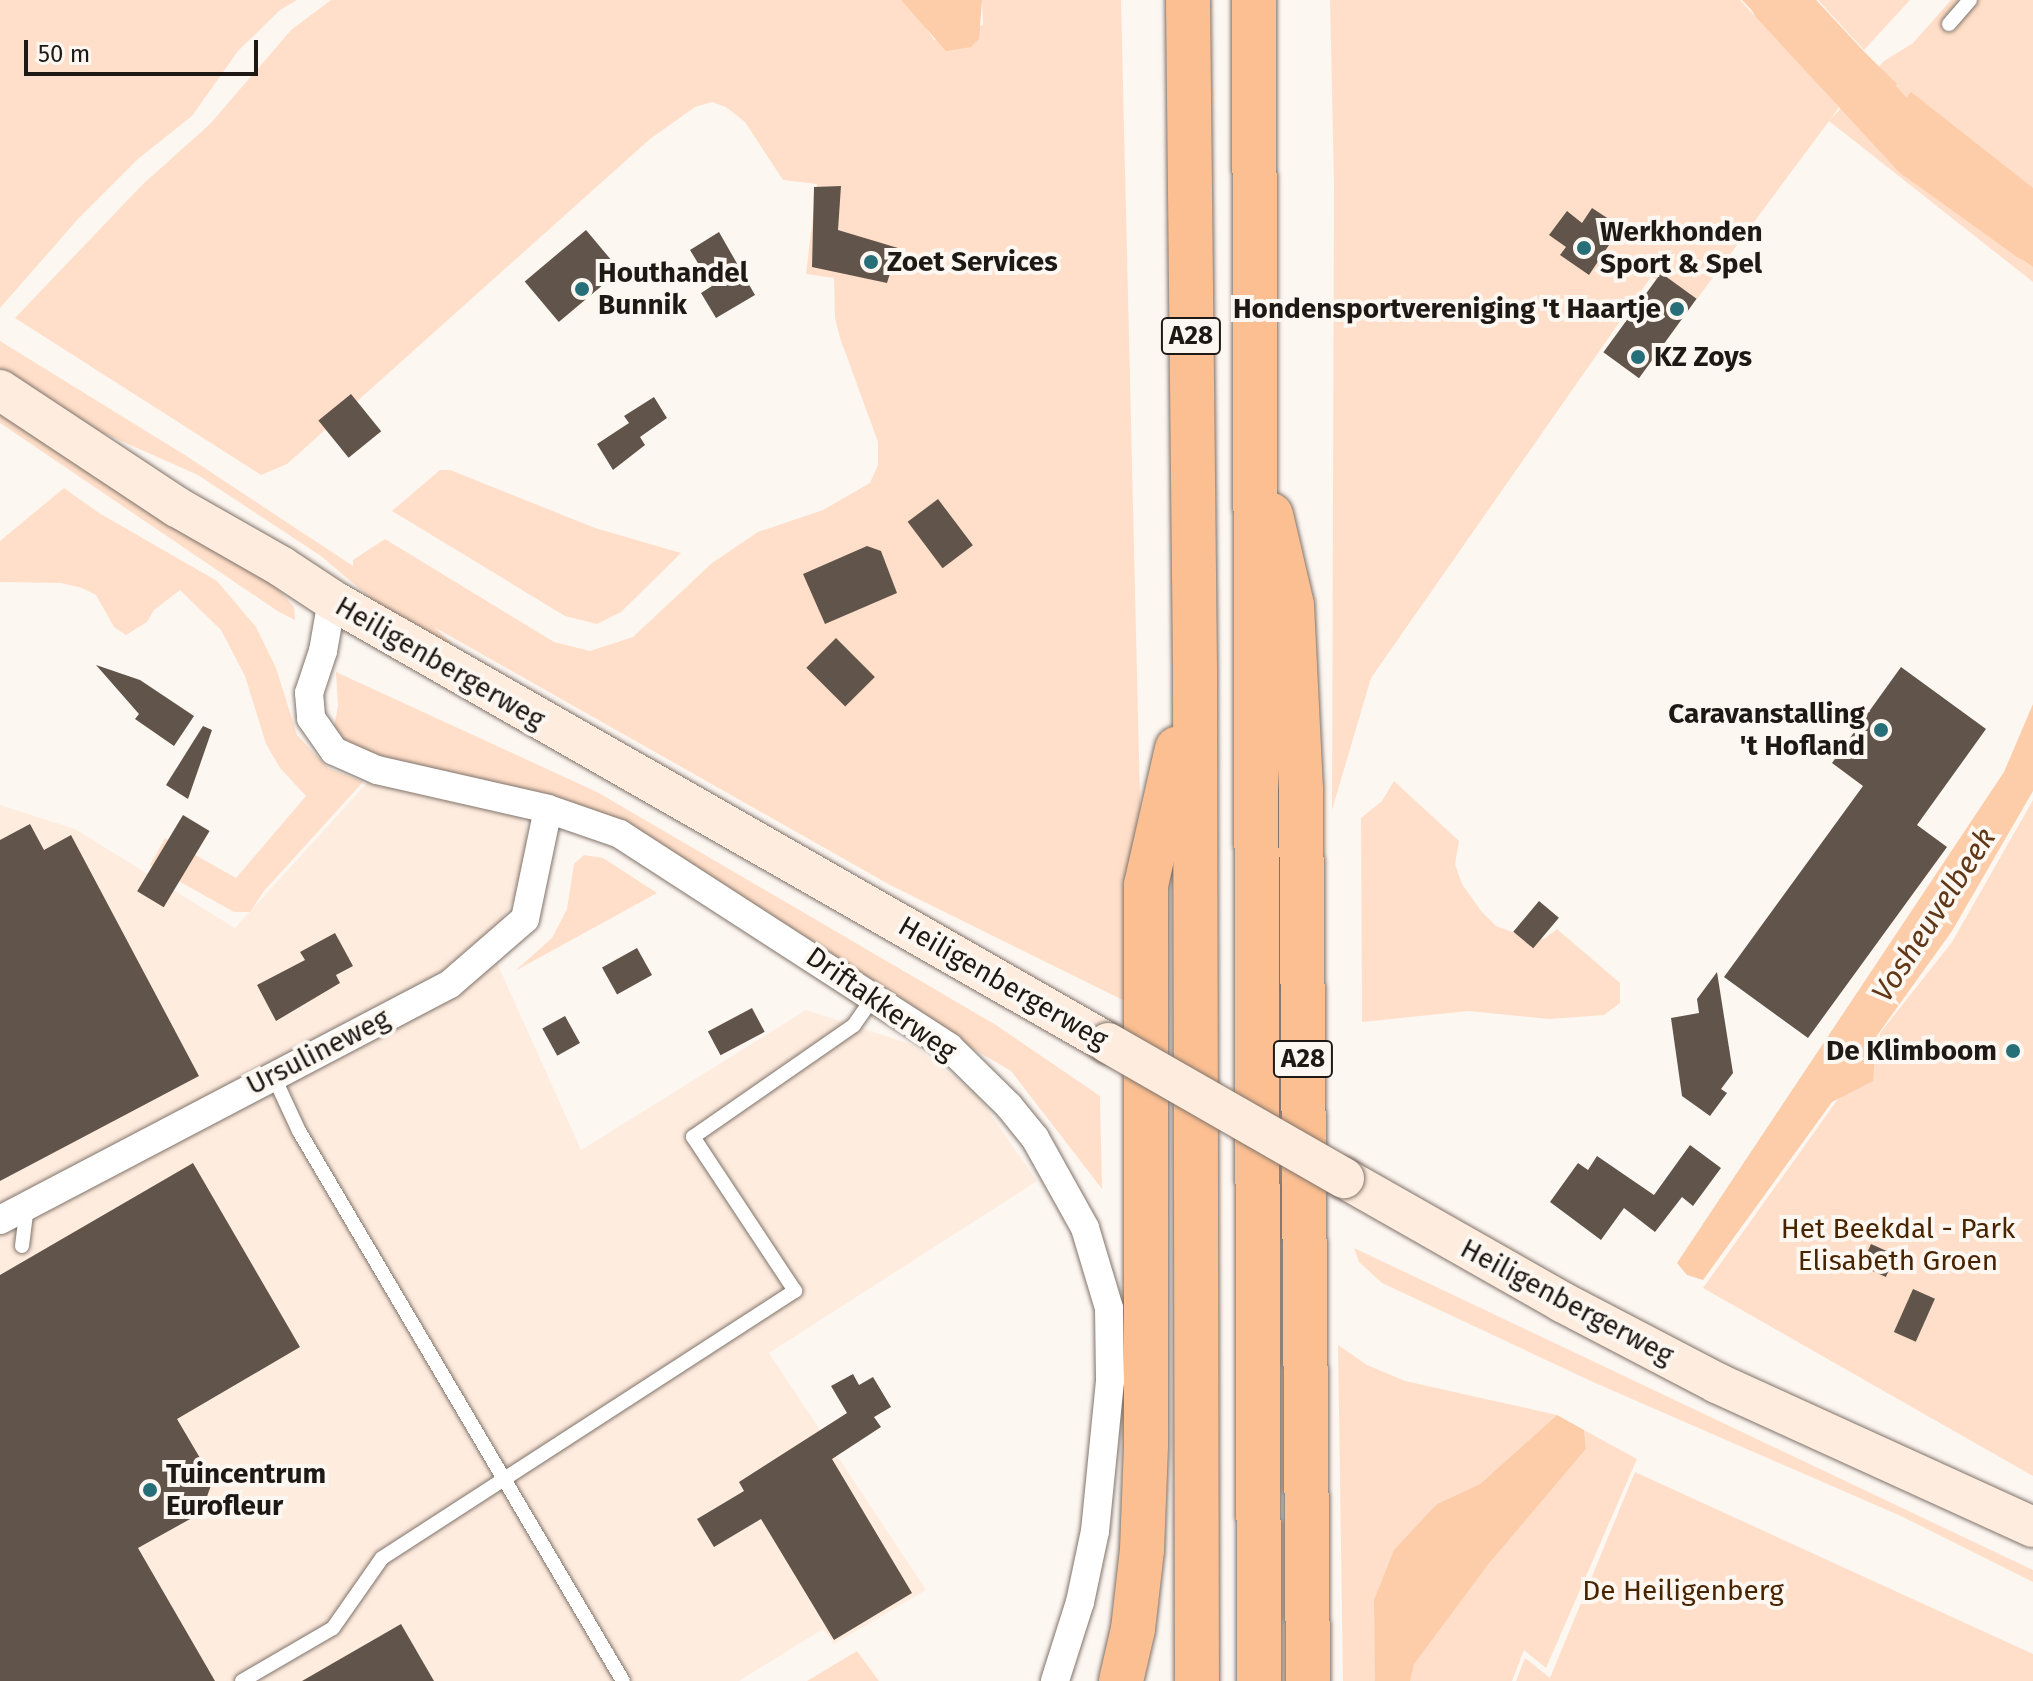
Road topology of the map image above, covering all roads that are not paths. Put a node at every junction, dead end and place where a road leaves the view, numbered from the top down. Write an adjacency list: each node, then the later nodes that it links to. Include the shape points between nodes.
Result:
1 (1188, 0): 8 (highway, A28)
2 (1254, 0): 6 (highway, A28)
3 (1970, 0): 4 (lane)
4 (1949, 24)
5 (0, 390): 7 (main road, Heiligenbergerweg, via 177,507)
6 (1254, 442): 22 (highway, A28); 23 (highway, A28, via 1292,605 1301,791)
7 (332, 600): 9 (street, Driftakkerweg, via 309,693 311,718 325,742 369,768); 16 (main road, Heiligenbergerweg, bridge, via 1562,1302 1717,1383)
8 (1195, 672): 20 (highway, A28, via 1146,885 1146,1444 1142,1550); 21 (highway, A28)
9 (548, 809): 10 (street, Driftakkerweg, via 620,834); 11 (street, Ursulineweg, via 525,919 450,984)
10 (875, 996): 15 (lane, via 854,1025 693,1137 795,1291); 19 (street, Driftakkerweg, via 949,1047 1035,1138 1081,1218 1105,1285 1110,1381 1095,1531)
11 (273, 1075): 12 (street, Ursulineweg); 15 (lane, via 299,1131)
12 (27, 1206): 13 (street, Ursulineweg); 14 (lane)
13 (0, 1220)
14 (22, 1246)
15 (505, 1479): 17 (lane, via 382,1558 333,1628); 18 (lane)
16 (2033, 1527)
17 (242, 1681)
18 (623, 1681)
19 (1055, 1681)
20 (1121, 1681)
21 (1197, 1681)
22 (1259, 1681)
23 (1308, 1681)

